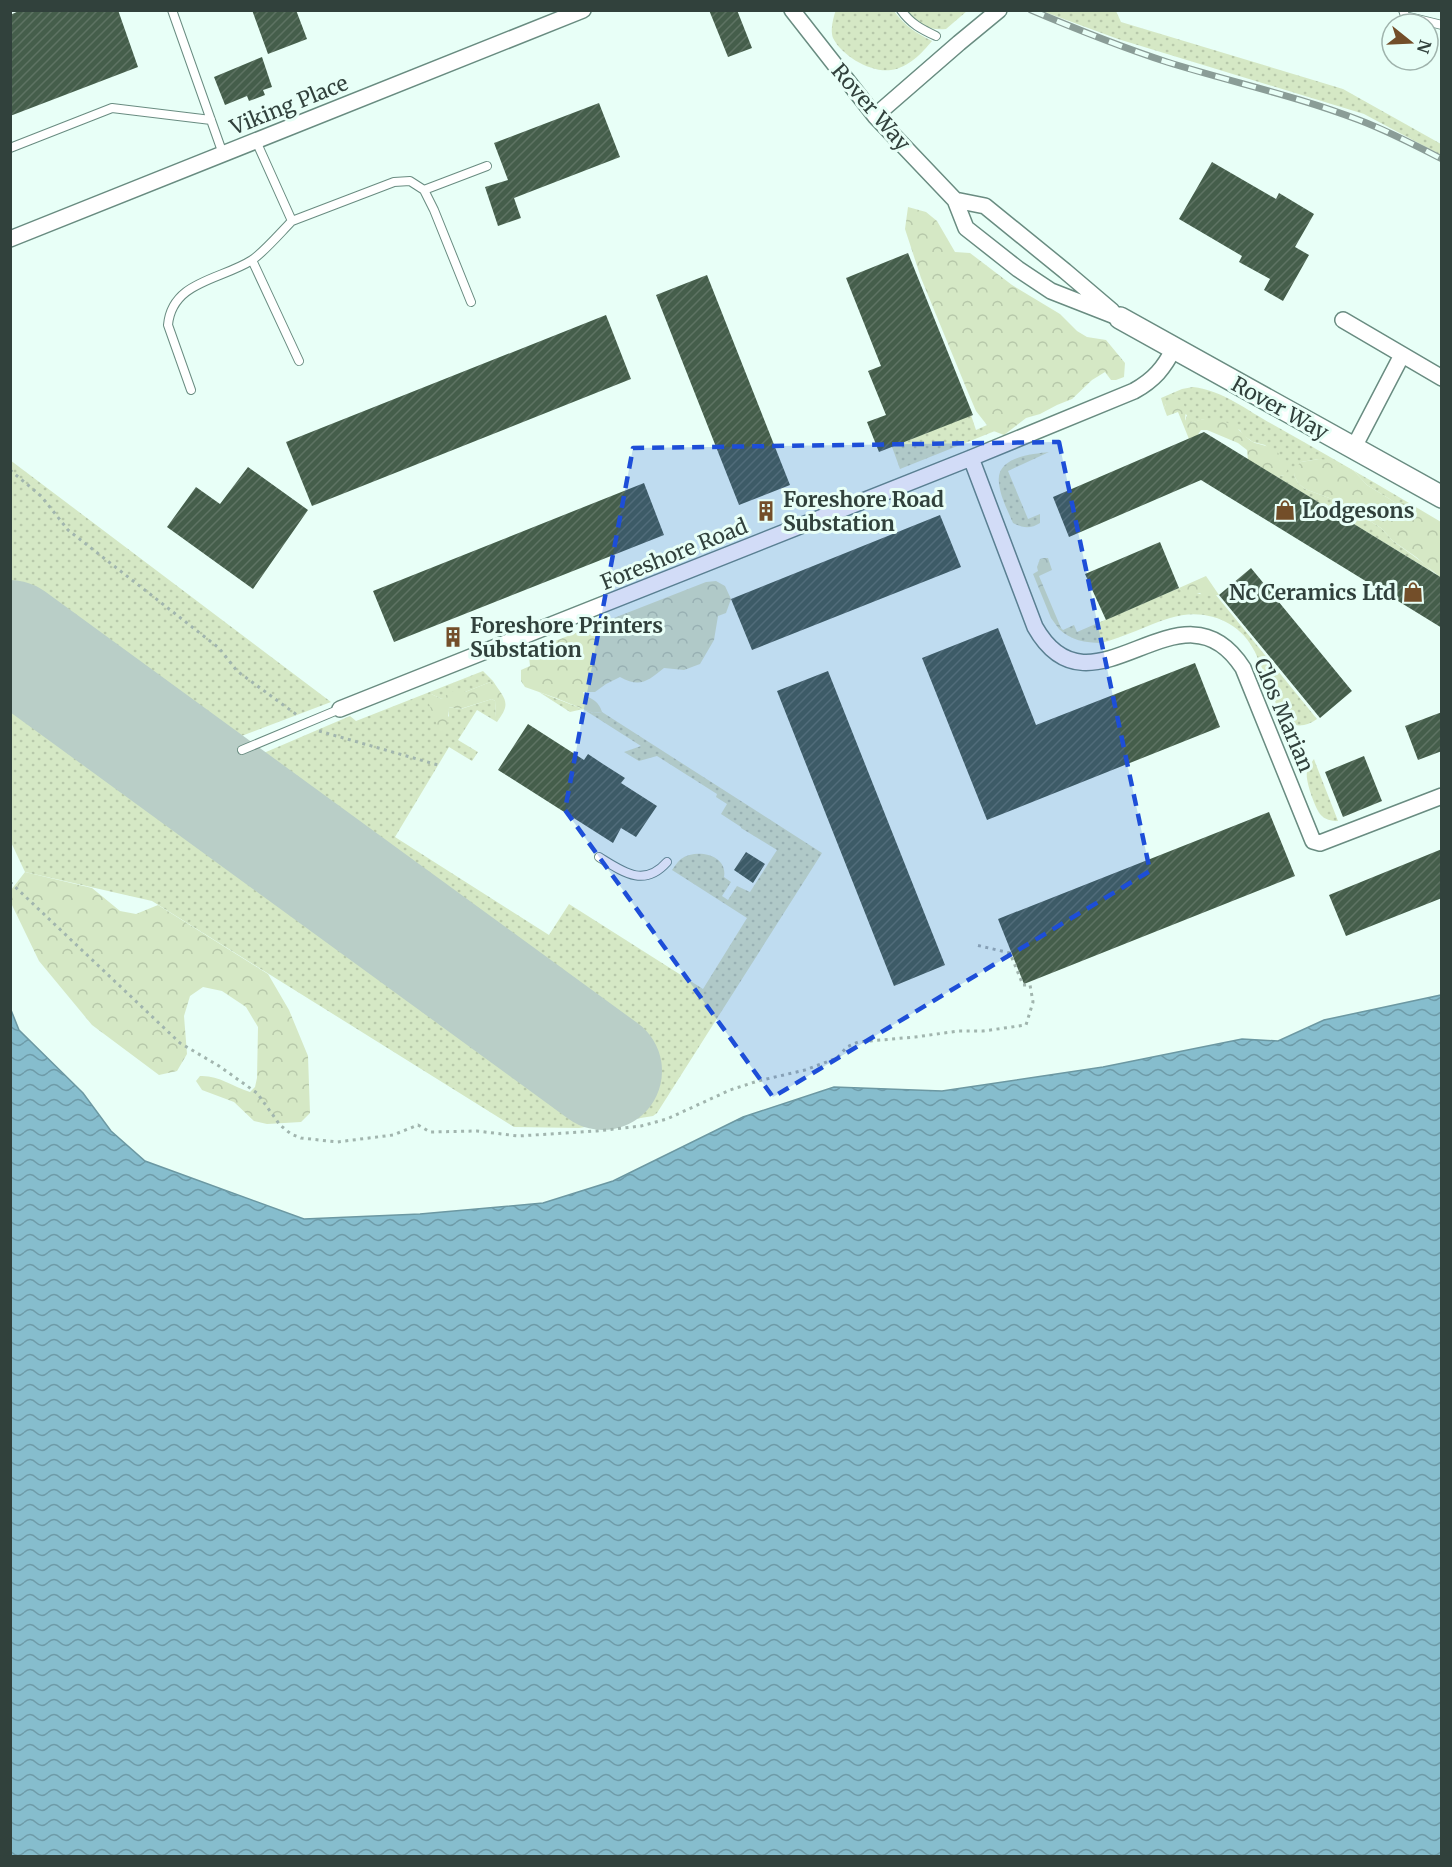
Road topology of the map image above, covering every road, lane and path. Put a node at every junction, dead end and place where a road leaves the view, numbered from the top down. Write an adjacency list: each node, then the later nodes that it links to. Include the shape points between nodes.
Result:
1 (172, 10): 10 (lane)
2 (584, 10): 11 (street, Viking Place)
3 (901, 10): 8 (lane, via 917,28)
4 (999, 10): 9 (street)
5 (1403, 10): 7 (lane, via 1405,15)
6 (794, 12): 9 (street, Rover Way)
7 (1442, 25)
8 (936, 36)
9 (875, 116): 16 (street, Rover Way)
10 (211, 120): 12 (lane, via 112,108); 13 (lane)
11 (256, 141): 13 (street, Viking Place); 17 (lane)
12 (10, 148)
13 (223, 154): 18 (street, Viking Place)
14 (487, 166): 15 (lane)
15 (423, 190): 17 (lane, via 410,181 394,182); 20 (lane)
16 (955, 200): 21 (street, via 985,206); 21 (street, via 966,228 1018,269 1051,291)
17 (292, 221): 19 (lane)
18 (10, 238)
19 (252, 260): 25 (lane); 27 (lane, via 178,297 169,314 168,326)
20 (471, 302)
21 (1120, 318): 23 (street, Rover Way)
22 (1343, 320): 24 (street)
23 (1174, 348): 28 (street, Rover Way); 29 (street, Foreshore Road, via 1149,383)
24 (1402, 355): 26 (street); 28 (street)
25 (299, 361)
26 (1442, 378)
27 (191, 390)
28 (1353, 449): 31 (street, Rover Way)
29 (971, 458): 32 (street, Foreshore Road); 36 (street, Clos Marian, via 1035,627 1049,647 1067,659 1090,663 1113,659 1179,635 1199,635 1221,642 1243,668 1313,841 1320,843)
30 (10, 470): 33 (path, via 41,496 68,530 219,648 237,671)
31 (1442, 497)
32 (340, 709): 33 (lane)
33 (307, 723): 34 (lane); 35 (path, via 320,732)
34 (242, 750)
35 (438, 765)
36 (1442, 796)
37 (600, 857): 38 (lane, via 629,875 639,876 660,870)
38 (667, 862)
39 (10, 882): 40 (path, via 180,1043 257,1093 291,1134 337,1142 393,1135 418,1125 430,1132 477,1131 518,1136 641,1126 667,1119 730,1090 805,1071 837,1058 858,1041 1026,1025 1033,1002 1030,985 1023,985 1010,953)
40 (976, 945)

